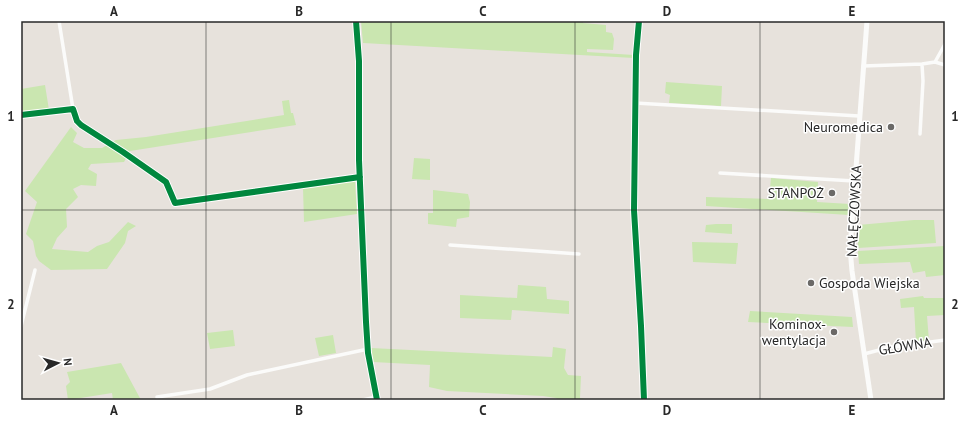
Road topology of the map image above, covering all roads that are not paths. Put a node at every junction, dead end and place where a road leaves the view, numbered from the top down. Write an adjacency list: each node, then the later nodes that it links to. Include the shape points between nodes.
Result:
1 (59, 21): 11 (street)
2 (356, 21): 16 (main road)
3 (639, 21): 10 (street)
4 (867, 21): 9 (main road, NAŁĘCZOWSKA)
5 (945, 44): 6 (street)
6 (935, 62): 7 (street); 8 (street)
7 (922, 64): 9 (street); 14 (street)
8 (945, 65)
9 (863, 66): 13 (main road, NAŁĘCZOWSKA)
10 (635, 103): 13 (street); 28 (street, via 634,210)
11 (73, 109): 12 (street); 16 (street, via 81,125 166,182 175,203)
12 (21, 115)
13 (859, 116): 17 (main road, NAŁĘCZOWSKA)
14 (920, 134)
15 (720, 173): 17 (street)
16 (360, 177): 23 (main road)
17 (854, 181): 24 (main road, NAŁĘCZOWSKA, via 851,258)
18 (450, 245): 19 (street)
19 (579, 254)
20 (35, 270): 21 (street)
21 (21, 326)
22 (945, 340): 24 (street, GŁÓWNA, via 881,349)
23 (368, 349): 25 (street, via 247,375 210,389); 26 (main road)
24 (864, 354): 29 (main road, NAŁĘCZOWSKA)
25 (157, 397)
26 (377, 399): 27 (street)
27 (363, 400)
28 (644, 400)
29 (871, 400)

